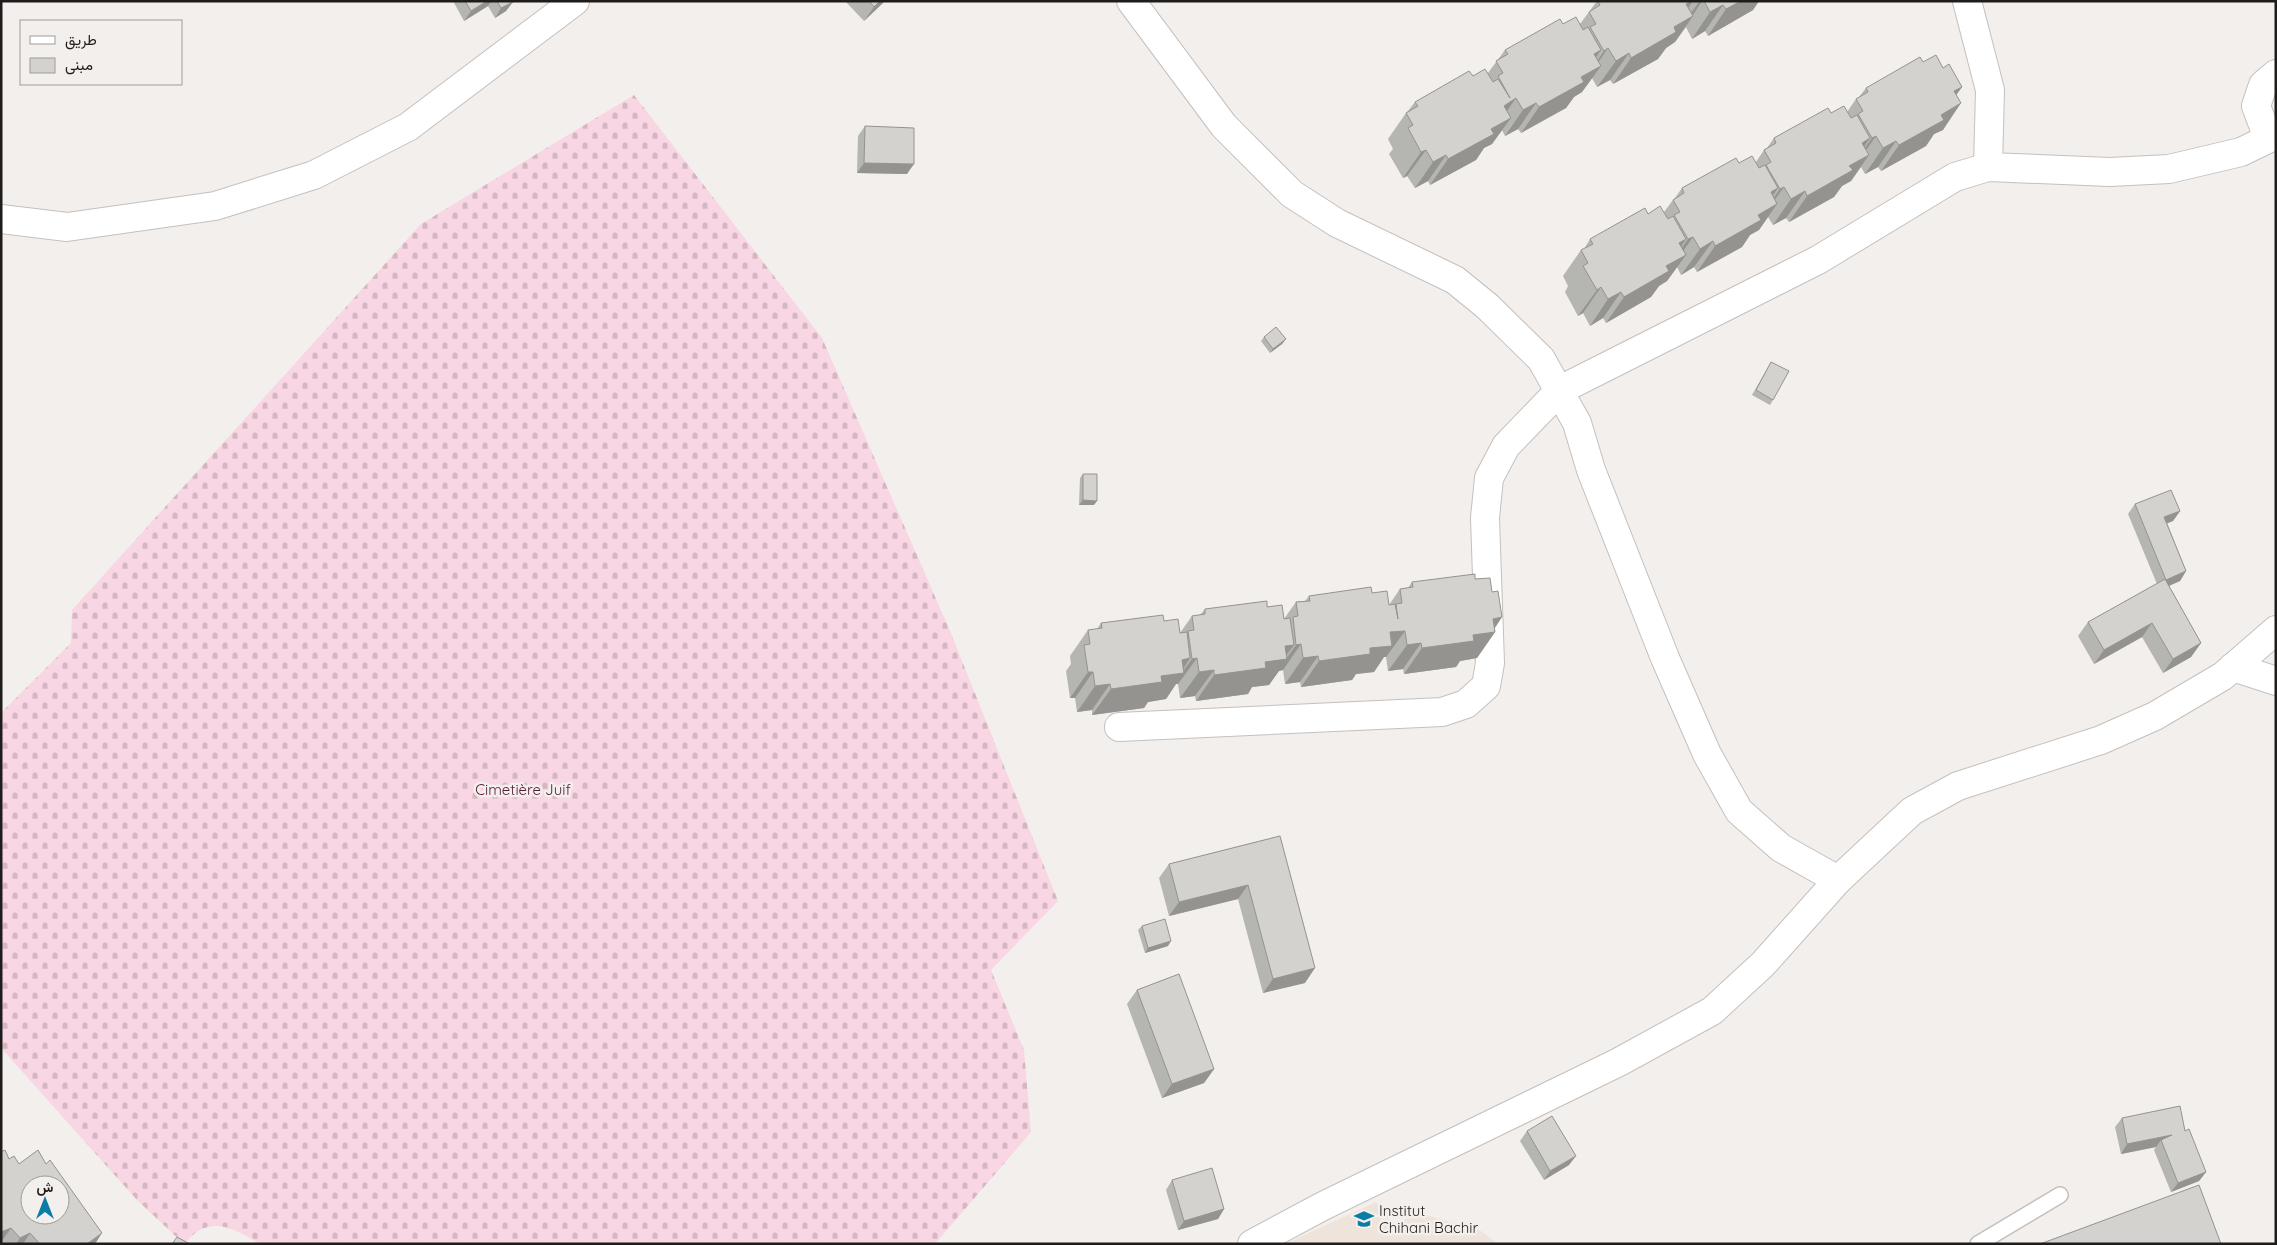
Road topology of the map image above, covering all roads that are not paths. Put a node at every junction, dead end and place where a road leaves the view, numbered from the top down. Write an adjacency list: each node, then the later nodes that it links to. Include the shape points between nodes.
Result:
1 (576, 1): 7 (street, via 408,127 314,175 215,206 67,227)
2 (1131, 1): 8 (street, via 1224,126 1292,194 1336,223 1455,280 1488,306 1541,359)
3 (1967, 1): 6 (street, via 1990,90)
4 (2276, 74): 5 (street, via 2263,85 2256,106)
5 (2272, 137): 6 (street, via 2241,152 2169,169 2110,172)
6 (1988, 167): 8 (street, via 1954,177 1818,260)
7 (1, 219)
8 (1560, 390): 12 (street, via 1506,446 1488,478 1485,518 1490,663 1486,686 1466,704 1442,712); 13 (street, via 1577,423 1591,470 1665,658 1707,754 1739,811 1781,848)
9 (2276, 630): 10 (street)
10 (2233, 667): 11 (street); 13 (street, via 2154,716 2101,740 1958,786 1912,811)
11 (2276, 680)
12 (1119, 727)
13 (1838, 880): 15 (street, via 1764,964 1712,1011 1619,1062)
14 (2060, 1195): 16 (lane)
15 (1252, 1244)
16 (1978, 1244)

